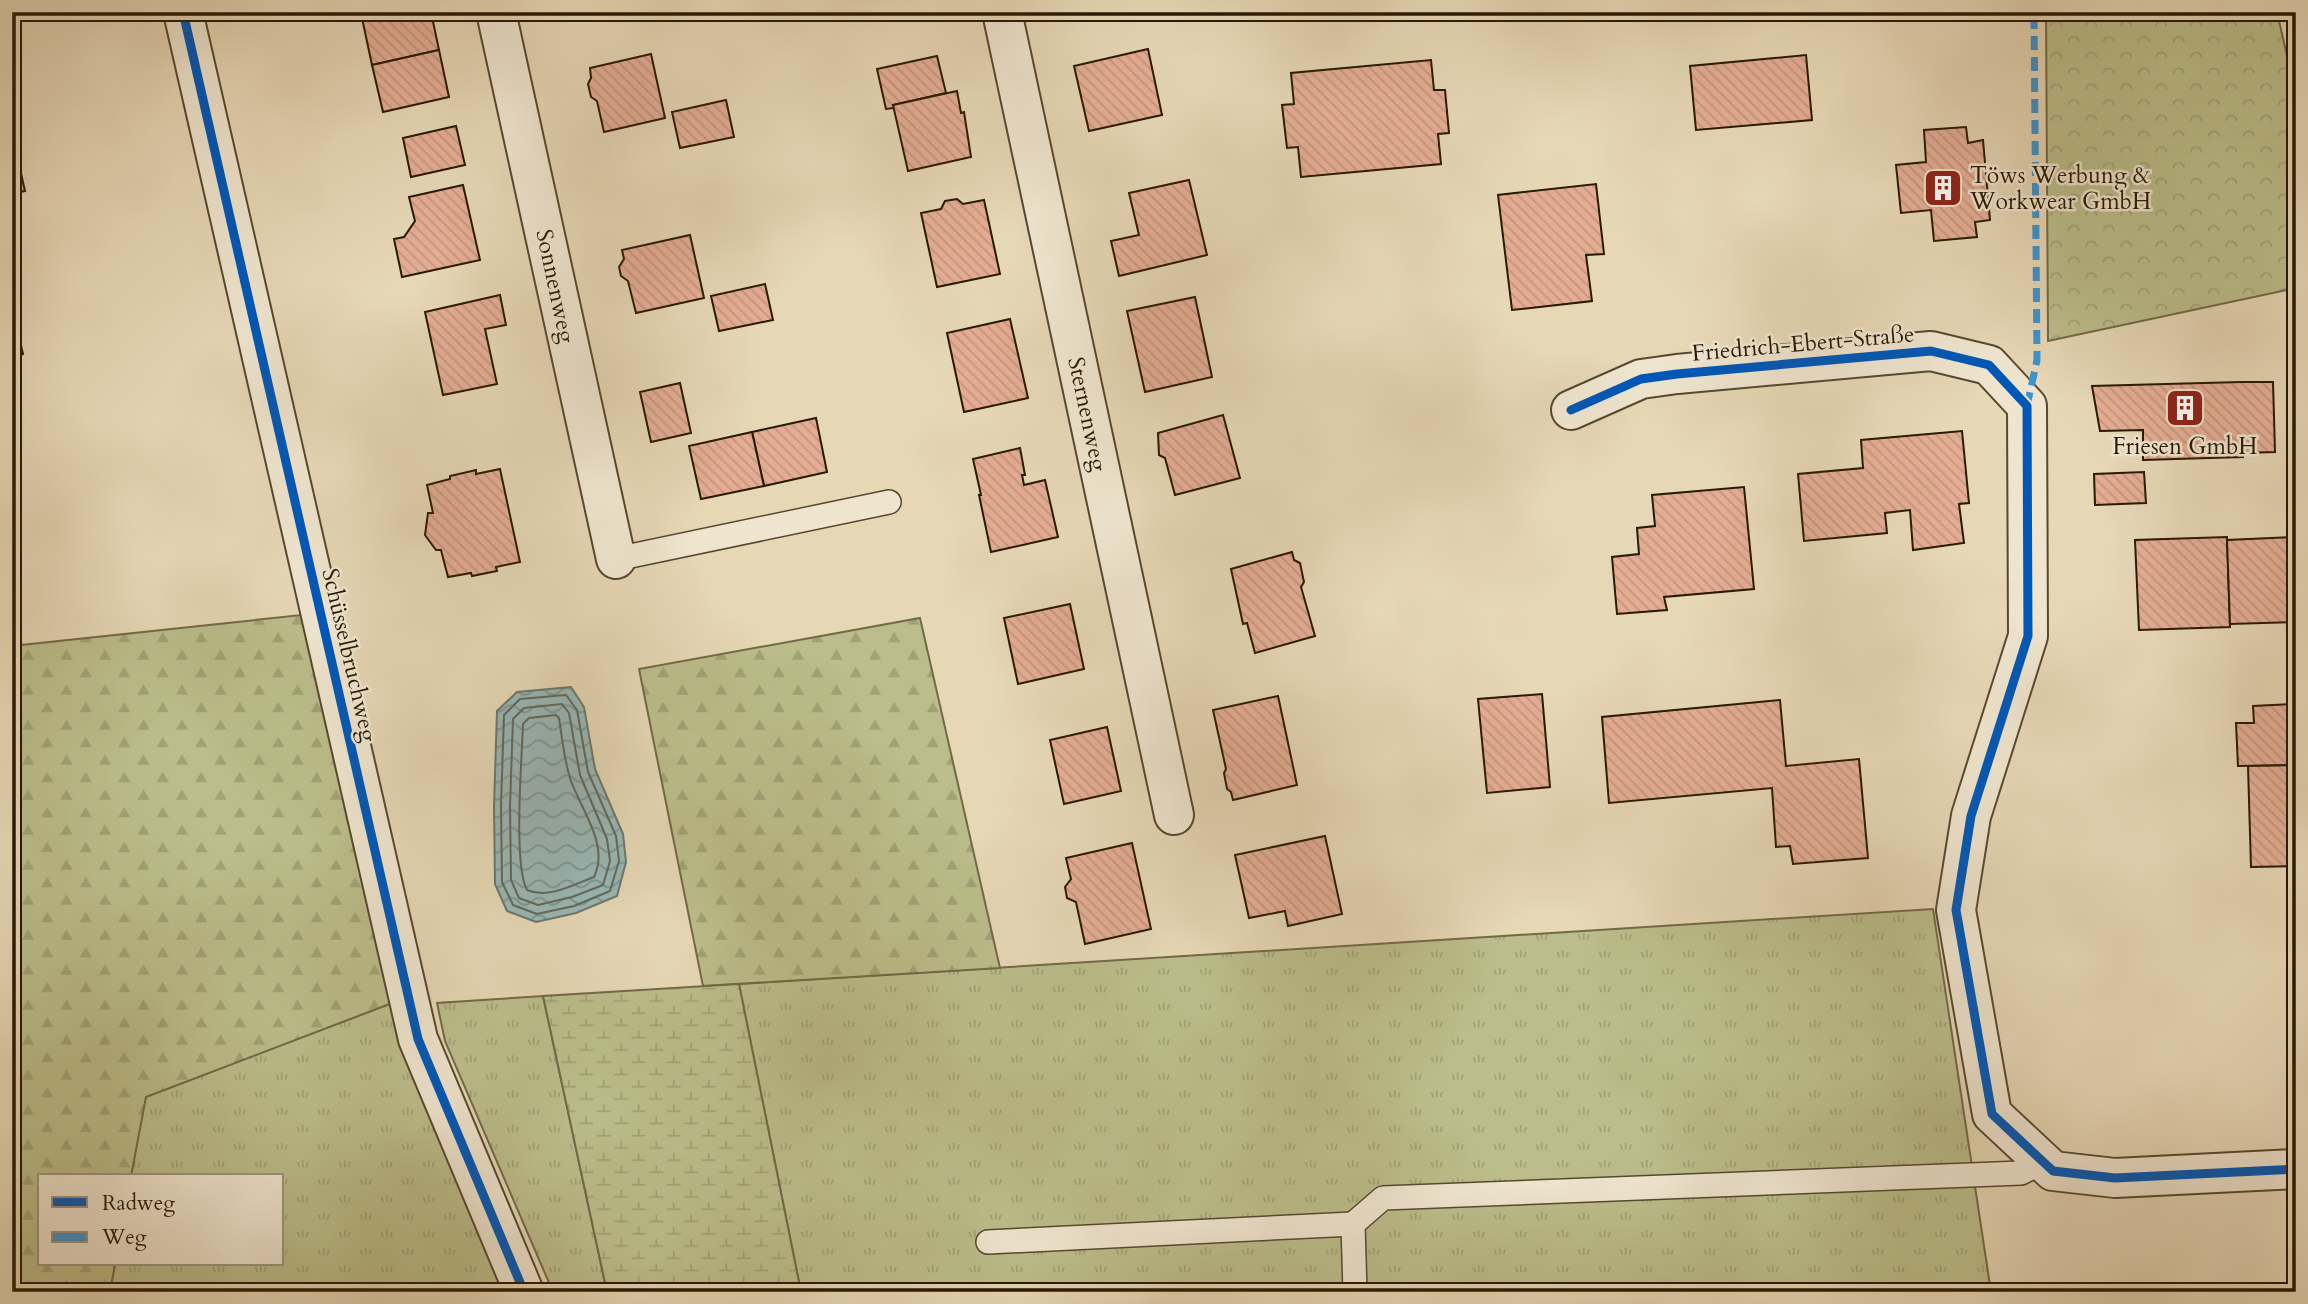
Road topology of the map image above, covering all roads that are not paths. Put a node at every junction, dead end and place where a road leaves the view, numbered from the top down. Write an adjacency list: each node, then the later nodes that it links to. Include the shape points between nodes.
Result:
1 (183, 12): 12 (street, Schüsselbruchweg, via 418,1039)
2 (496, 12): 6 (street, Sonnenweg)
3 (1002, 12): 7 (street, Sternenweg)
4 (1571, 410): 8 (street, Friedrich-Ebert-Straße, via 1642,379 1931,351 1989,365 2027,406 2028,636 1972,816 1956,910 1992,1114)
5 (889, 502): 6 (lane)
6 (616, 559)
7 (1174, 815)
8 (2043, 1162): 9 (street, Friedrich-Ebert-Straße, via 2053,1171 2115,1178); 10 (lane, via 2021,1173 1382,1198)
9 (2296, 1169)
10 (1353, 1224): 11 (lane); 13 (lane)
11 (988, 1241)
12 (524, 1292)
13 (1355, 1292)

